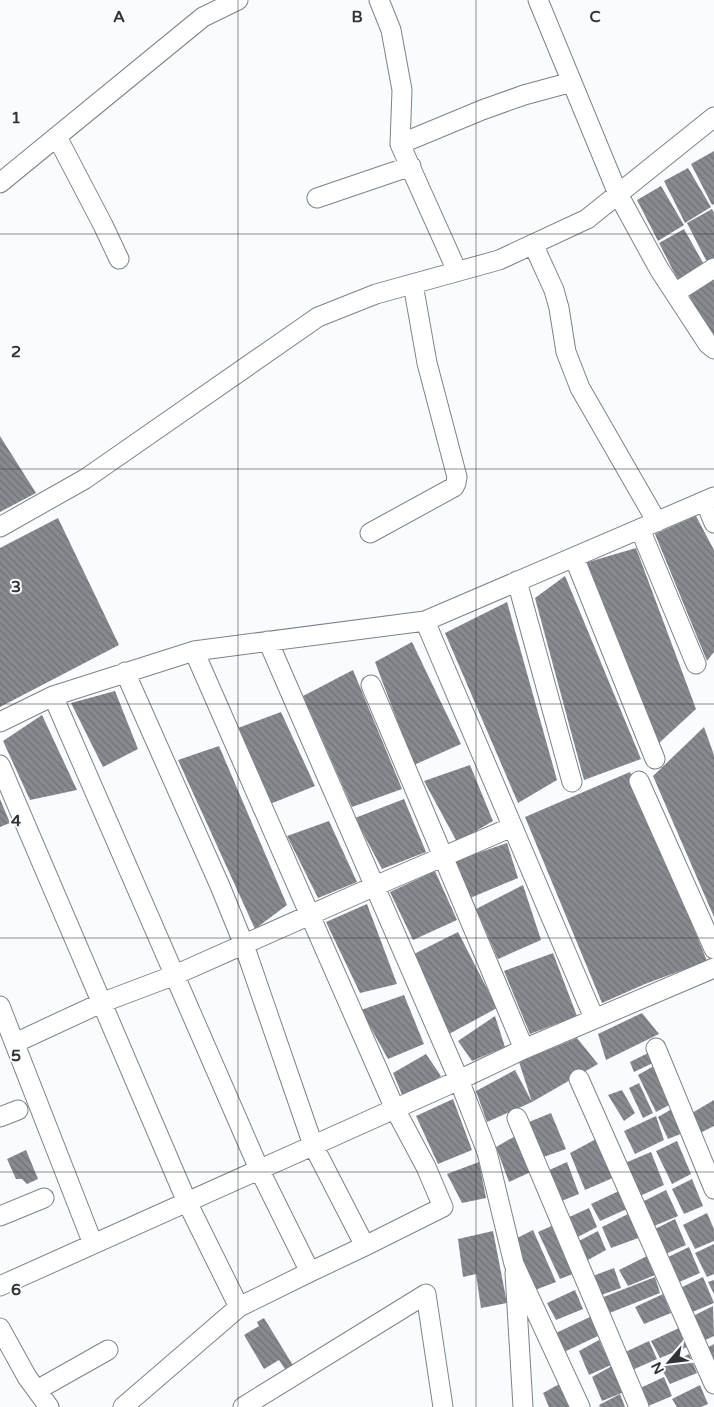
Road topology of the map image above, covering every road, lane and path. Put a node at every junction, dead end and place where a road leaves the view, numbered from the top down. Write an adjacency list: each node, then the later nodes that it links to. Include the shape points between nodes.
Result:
1 (238, 0): 6 (street, via 203,17)
2 (378, 0): 7 (street, via 391,30 402,90)
3 (538, 0): 4 (street)
4 (572, 82): 7 (street, via 490,107); 10 (street)
5 (714, 118): 10 (street)
6 (56, 137): 9 (street); 13 (street)
7 (400, 144): 8 (street)
8 (411, 166): 11 (street); 15 (street)
9 (0, 183)
10 (618, 194): 12 (street, via 587,219); 17 (street)
11 (317, 198)
12 (533, 244): 15 (street, via 499,260); 21 (street, via 554,290 573,373)
13 (119, 259)
14 (714, 268): 17 (street)
15 (456, 271): 16 (street)
16 (413, 284): 22 (street, via 376,294 318,317 85,478); 23 (street, via 427,364 456,483 454,488)
17 (675, 293): 18 (street)
18 (714, 349)
19 (710, 499): 20 (street); 21 (street)
20 (714, 524)
21 (649, 525): 24 (street); 29 (street)
22 (0, 527)
23 (370, 533)
24 (574, 557): 25 (street); 34 (street)
25 (517, 581): 26 (street); 37 (street)
26 (424, 621): 27 (street); 38 (street)
27 (268, 641): 28 (street); 40 (street)
28 (194, 651): 30 (street); 41 (street)
29 (696, 664)
30 (125, 672): 32 (street); 42 (street)
31 (371, 686): 39 (street)
32 (53, 696): 33 (street); 45 (street)
33 (0, 722)
34 (655, 759)
35 (0, 765): 46 (street)
36 (639, 781): 43 (street)
37 (572, 782)
38 (512, 827): 39 (street); 48 (street)
39 (443, 856): 40 (street); 51 (street)
40 (375, 886): 41 (street); 53 (street)
41 (310, 915): 42 (street); 54 (street)
42 (244, 945): 45 (street); 58 (street)
43 (714, 949)
44 (714, 968): 48 (street)
45 (175, 975): 46 (street); 59 (street)
46 (101, 1003): 49 (street); 62 (street)
47 (0, 1006): 49 (street)
48 (594, 1018): 51 (street)
49 (15, 1043): 64 (street)
50 (656, 1048): 60 (street)
51 (524, 1049): 53 (street)
52 (579, 1079): 72 (street)
53 (459, 1080): 54 (street); 66 (street, via 487,1152)
54 (395, 1108): 58 (street); 65 (street, via 443,1207)
55 (18, 1110): 56 (street)
56 (0, 1117)
57 (517, 1118): 80 (street)
58 (313, 1145): 59 (street); 65 (street)
59 (259, 1169): 62 (street); 67 (street)
60 (714, 1189)
61 (44, 1198): 63 (street)
62 (187, 1202): 64 (street); 69 (street)
63 (0, 1216)
64 (93, 1244): 68 (street)
65 (365, 1246): 67 (street)
66 (514, 1264): 78 (street); 79 (street)
67 (310, 1272): 69 (street)
68 (0, 1286)
69 (239, 1307): 75 (street)
70 (0, 1328): 73 (street, via 26,1377)
71 (108, 1350): 73 (street)
72 (714, 1384)
73 (37, 1390): 74 (street)
74 (49, 1407)
75 (123, 1407)
76 (243, 1407): 77 (street, via 426,1294)
77 (443, 1407)
78 (523, 1407)
79 (580, 1407)
80 (639, 1407)

